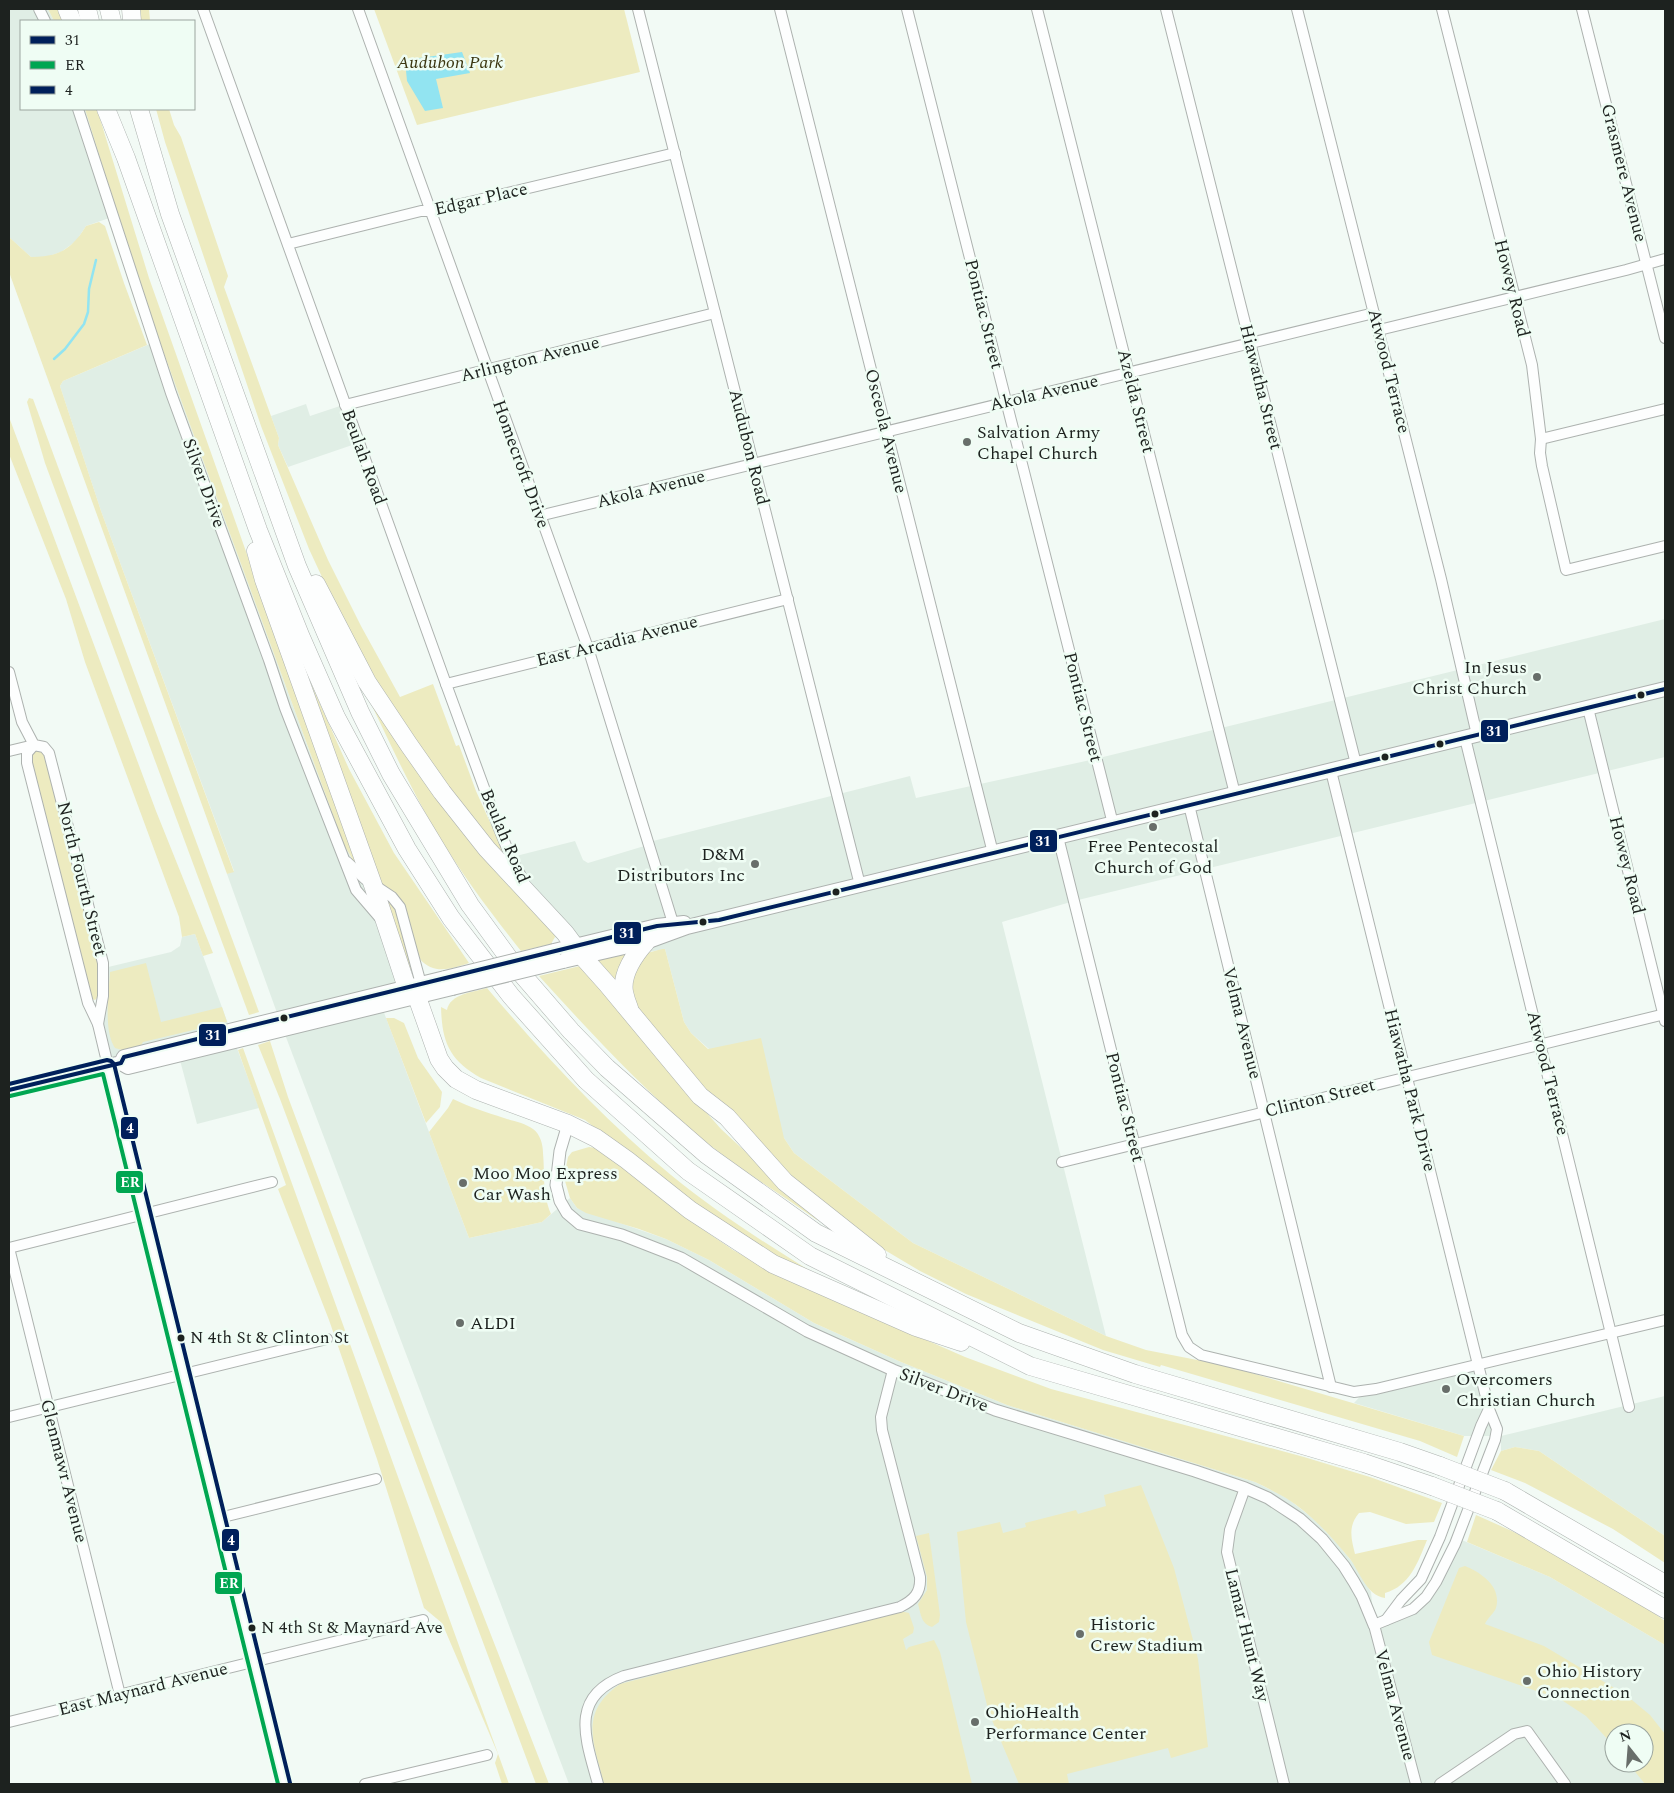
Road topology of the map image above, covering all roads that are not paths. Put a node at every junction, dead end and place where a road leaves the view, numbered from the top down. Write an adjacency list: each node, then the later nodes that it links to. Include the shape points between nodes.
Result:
1 (204, 9): 20 (street, Beulah Road)
2 (358, 9): 18 (street, Homecroft Drive)
3 (638, 9): 16 (street, Audubon Road)
4 (780, 9): 34 (street, Osceola Avenue)
5 (907, 9): 31 (street, Pontiac Street)
6 (1036, 9): 30 (street, Azelda Street)
7 (1166, 9): 28 (street, Hiawatha Street)
8 (1297, 9): 25 (street, Atwood Terrace)
9 (1442, 9): 23 (street, Howey Road)
10 (1582, 9): 22 (street, Grasmere Avenue)
11 (78, 110): 56 (street, Silver Drive, via 171,393)
12 (106, 110): 17 (highway)
13 (113, 110): 17 (highway)
14 (139, 110): 19 (highway)
15 (149, 110): 19 (highway)
16 (674, 153): 18 (street, Edgar Place); 24 (street, Audubon Road)
17 (126, 158): 36 (highway)
18 (430, 211): 20 (street, Edgar Place); 29 (street, Homecroft Drive)
19 (170, 214): 38 (highway)
20 (288, 244): 32 (street, Beulah Road)
21 (1665, 259): 22 (street)
22 (1646, 264): 23 (street); 27 (street, Grasmere Avenue)
23 (1514, 296): 26 (street); 35 (street, Howey Road, via 1532,365)
24 (716, 313): 29 (street, Arlington Avenue); 37 (street, Audubon Road)
25 (1374, 313): 26 (street, Atwood Terrace); 28 (street, Akola Avenue)
26 (1378, 330): 47 (street, Atwood Terrace, via 1441,579)
27 (1665, 338)
28 (1251, 343): 30 (street, Akola Avenue); 50 (street, Hiawatha Street)
29 (487, 369): 32 (street, Arlington Avenue); 39 (street, Homecroft Drive)
30 (1129, 373): 31 (street, Akola Avenue); 52 (street, Azelda Street)
31 (1006, 402): 34 (street, Akola Avenue); 54 (street, Pontiac Street)
32 (345, 405): 44 (street, Beulah Road)
33 (1665, 409): 35 (street)
34 (886, 432): 37 (street, Akola Avenue); 57 (street, Osceola Avenue)
35 (1541, 439): 40 (street, Howey Road, via 1542,466 1566,570)
36 (227, 443): 58 (highway, via 264,580); 86 (highway, via 258,530 336,717 407,849 471,945 533,1022 586,1080 688,1172 728,1200 810,1256)
37 (754, 463): 39 (street, Akola Avenue); 41 (street, Audubon Road)
38 (268, 485): 60 (highway, via 367,682 465,822); 81 (highway, via 297,566 360,712 391,774 470,905 529,984 607,1068 707,1155 816,1233)
39 (539, 516): 42 (street, Homecroft Drive)
40 (1665, 546)
41 (788, 599): 42 (street, East Arcadia Avenue); 59 (street, Audubon Road)
42 (588, 648): 44 (street, East Arcadia Avenue); 61 (street, Homecroft Drive)
43 (9, 672): 48 (street, North Fourth Street, via 22,722)
44 (446, 684): 60 (street, Beulah Road, via 501,834)
45 (1665, 689): 46 (main road)
46 (1588, 708): 47 (main road); 68 (street, Howey Road)
47 (1471, 736): 50 (main road); 70 (street, Atwood Terrace)
48 (34, 745): 49 (street); 69 (street, North Fourth Street, via 27,753 28,763 88,1003); 69 (street, North Fourth Street, via 49,753 103,963 103,996)
49 (9, 751)
50 (1356, 764): 51 (main road)
51 (1331, 771): 52 (main road); 72 (street, Hiawatha Park Drive)
52 (1235, 794): 53 (main road)
53 (1189, 805): 54 (main road); 74 (street, Velma Avenue)
54 (1113, 824): 55 (main road)
55 (1058, 837): 57 (main road); 76 (street, Pontiac Street)
56 (340, 853): 58 (street, Silver Drive); 63 (street, Silver Drive, via 356,890)
57 (993, 853): 59 (main road)
58 (373, 885): 63 (highway); 66 (street, Silver Drive, via 392,897 400,907)
59 (860, 885): 62 (main road)
60 (534, 900): 65 (highway)
61 (673, 923): 62 (main road); 65 (main road)
62 (702, 923): 64 (main road)
63 (387, 926): 66 (highway)
64 (646, 942): 65 (main road); 67 (highway, via 628,967 623,990)
65 (578, 951): 66 (main road, bridge); 67 (highway)
66 (415, 990): 71 (main road, via 124,1057); 75 (highway, via 439,1059 456,1079 476,1090)
67 (630, 1013): 81 (highway, via 700,1096 727,1117 785,1182 878,1256)
68 (1665, 1017): 70 (street, Clinton Street)
69 (98, 1024): 71 (street, North Fourth Street)
70 (1541, 1045): 72 (street, Clinton Street); 83 (street, Atwood Terrace)
71 (115, 1064): 73 (main road); 79 (main road)
72 (1406, 1077): 74 (street, Clinton Street); 85 (street, Hiawatha Park Drive)
73 (9, 1090)
74 (1264, 1112): 76 (street, Clinton Street); 89 (street, Velma Avenue)
75 (568, 1124): 86 (highway, via 596,1138 690,1210 773,1264 916,1327); 87 (street, Silver Drive, via 560,1151 556,1184 567,1213 580,1224 622,1235 681,1258 807,1331)
76 (1134, 1143): 77 (street, Clinton Street); 89 (street, Pontiac Street, via 1182,1335 1189,1347 1201,1355)
77 (1062, 1162)
78 (272, 1182): 79 (street)
79 (145, 1214): 80 (street); 88 (main road)
80 (9, 1248): 90 (street, Glenmawr Avenue)
81 (928, 1288): 97 (highway, bridge, via 1019,1333 1136,1374 1400,1452 1505,1491)
82 (1665, 1320): 83 (street)
83 (1611, 1333): 85 (street); 91 (street, Atwood Terrace)
84 (326, 1339): 88 (street)
85 (1478, 1364): 89 (street, via 1376,1389 1354,1392); 92 (street, Hiawatha Park Drive)
86 (1030, 1366): 98 (highway, bridge, via 1355,1460 1432,1486 1497,1511)
87 (893, 1370): 95 (street, Silver Drive, via 996,1410); 109 (street, via 881,1417 882,1430 920,1577 918,1593 900,1607 613,1680 593,1698 584,1724)
88 (184, 1374): 90 (street); 96 (main road)
89 (1332, 1387)
90 (48, 1408): 93 (street); 103 (street, Glenmawr Avenue)
91 (1629, 1408)
92 (1489, 1409): 100 (street, via 1421,1579); 100 (street, Hiawatha Park Drive, via 1497,1429 1495,1440 1455,1544 1426,1597 1413,1609)
93 (9, 1417)
94 (376, 1479): 96 (street)
95 (1245, 1488): 101 (street, Silver Drive, via 1293,1514 1322,1539 1354,1582); 110 (street, Lamar Hunt Way, via 1230,1530 1227,1552)
96 (219, 1518): 102 (main road)
97 (1665, 1584)
98 (1665, 1610)
99 (423, 1620): 102 (street, East Maynard Avenue)
100 (1386, 1620): 101 (street, Hiawatha Park Drive)
101 (1374, 1625): 111 (street, Velma Avenue)
102 (255, 1662): 103 (street, East Maynard Avenue); 107 (main road)
103 (120, 1695): 104 (street, East Maynard Avenue)
104 (9, 1722)
105 (487, 1755): 108 (street)
106 (1455, 1780): 112 (street); 113 (street, via 1514,1734 1527,1731)
107 (284, 1784)
108 (365, 1784)
109 (598, 1784)
110 (1284, 1784)
111 (1416, 1784)
112 (1440, 1784)
113 (1565, 1784)

